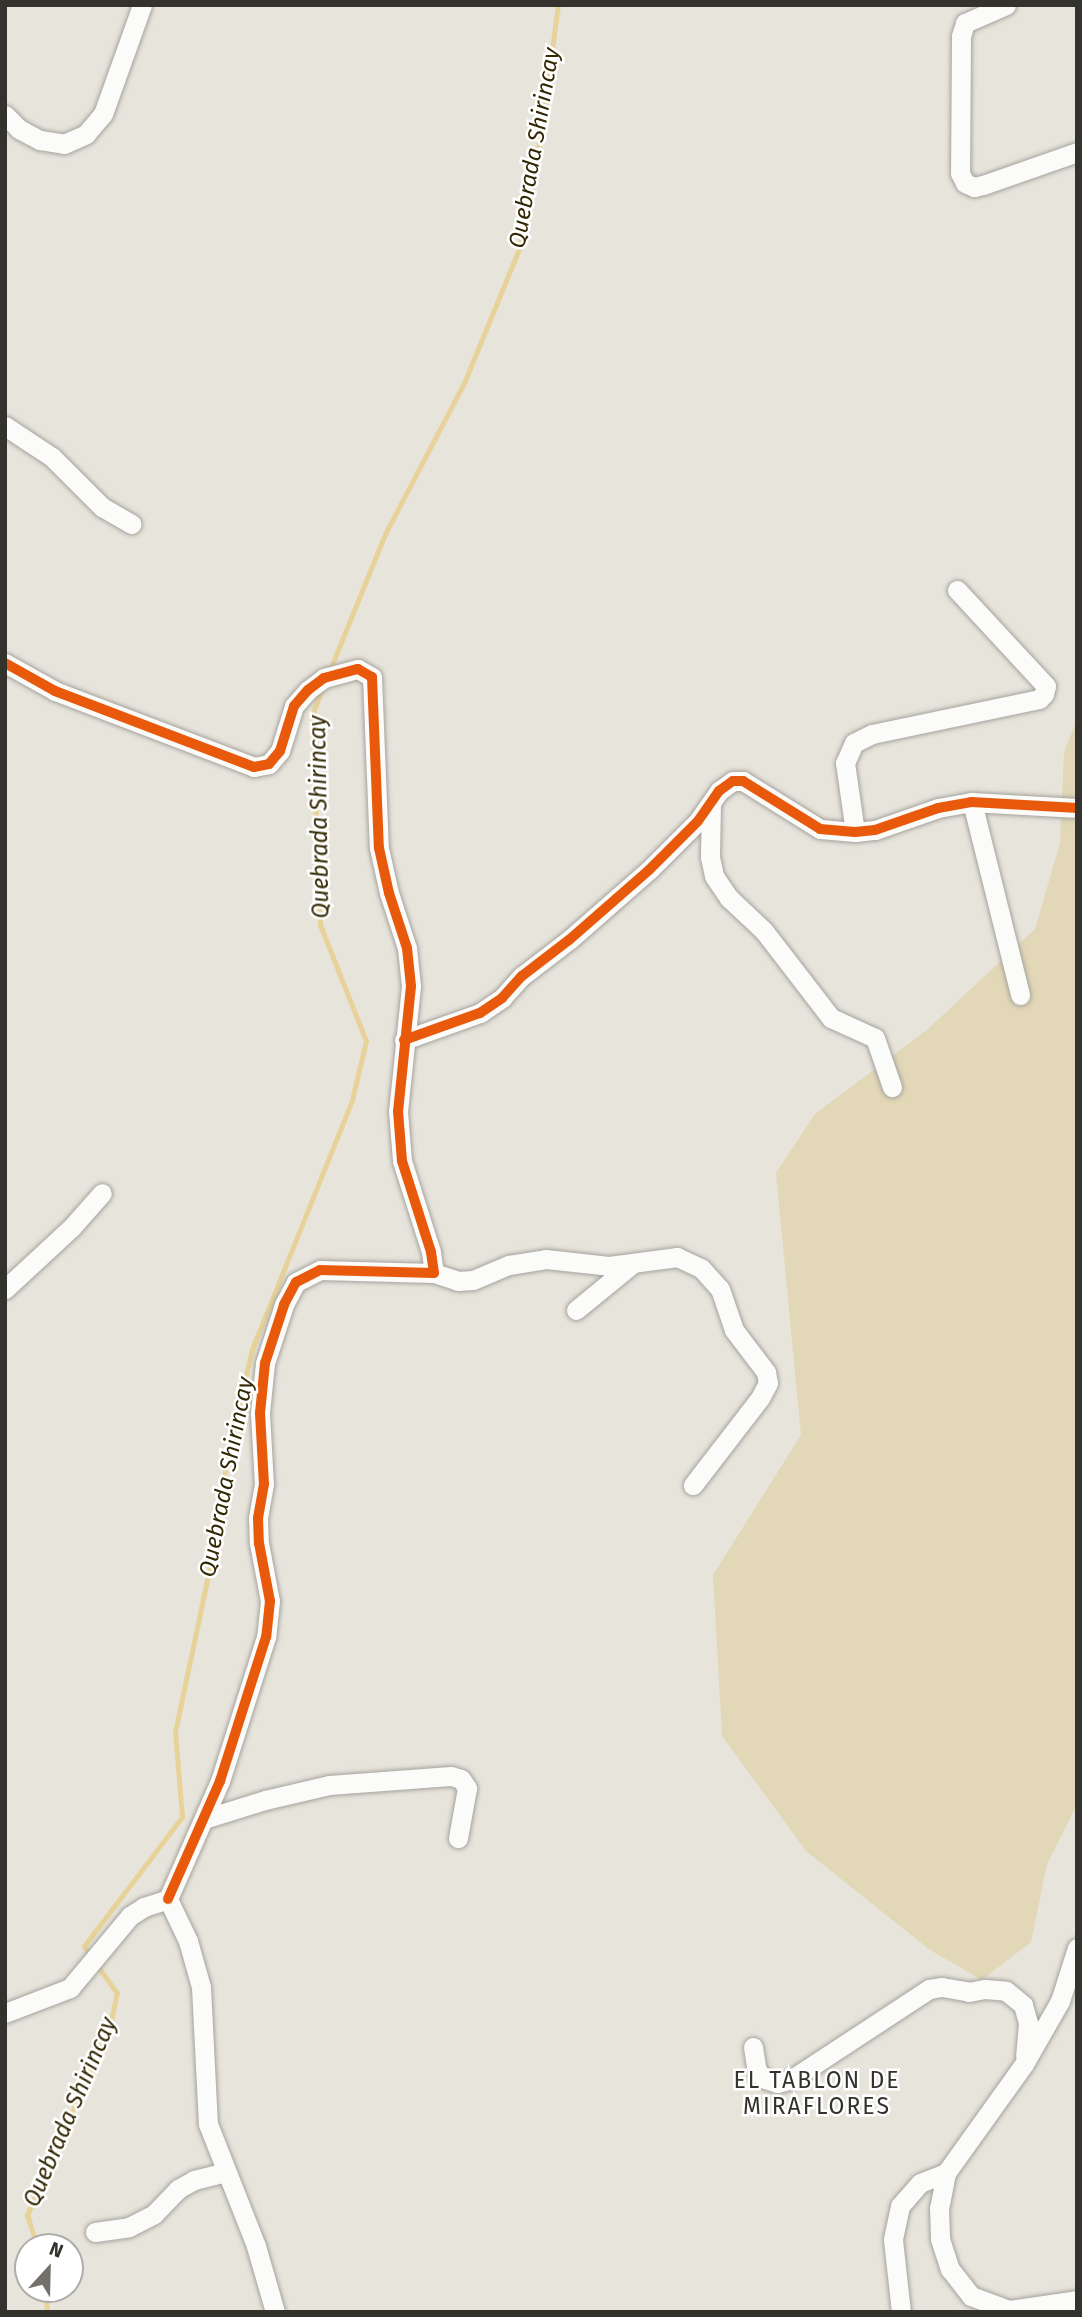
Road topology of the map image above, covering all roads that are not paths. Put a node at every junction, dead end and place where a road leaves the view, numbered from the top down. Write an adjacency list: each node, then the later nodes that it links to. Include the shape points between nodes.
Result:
1 (142, 5): 3 (street, via 103,114 86,134 64,144 40,141)
2 (1006, 5): 4 (street, via 965,23 961,36 960,173 965,183 983,186)
3 (5, 116)
4 (1077, 152)
5 (5, 426): 6 (street, via 52,457 102,507)
6 (131, 524)
7 (957, 590): 12 (street, via 1046,686 1044,694 1038,699 872,734 854,743 845,763)
8 (5, 663): 14 (street, via 55,691 254,767 269,764 280,751 294,706 324,678 358,668 372,677 379,848 407,948 411,986)
9 (972, 802): 11 (street); 12 (street); 13 (street)
10 (711, 803): 12 (street, via 733,781 743,781 820,829); 14 (street, via 649,870 502,998 480,1013); 15 (street, via 714,876 729,898 764,931 824,1011 841,1024 875,1038)
11 (1077, 808)
12 (855, 832)
13 (1020, 995)
14 (404, 1040): 18 (street, via 398,1111 402,1161)
15 (892, 1087)
16 (102, 1193): 19 (street)
17 (633, 1263): 18 (street, via 609,1266 527,1260 458,1281); 20 (street); 21 (street, via 677,1257 701,1268 720,1289 734,1331 766,1372 768,1383 760,1398)
18 (434, 1273): 22 (street, via 320,1270 296,1282 284,1305 265,1363 260,1413 264,1484 259,1543 270,1601 266,1637)
19 (5, 1289)
20 (576, 1310)
21 (693, 1485)
22 (204, 1819): 23 (street, via 329,1785 451,1776 461,1779 467,1788); 24 (street)
23 (458, 1838)
24 (169, 1899): 26 (street, via 144,1907 115,1933 69,1988); 29 (street, via 188,1941 201,1987 208,2124)
25 (1077, 1948): 28 (street, via 1060,2001)
26 (5, 2013)
27 (753, 2047): 28 (street, via 757,2071 777,2083 792,2079 929,1989 985,1989 1006,1991 1023,2006 1028,2023)
28 (1024, 2064): 30 (street)
29 (226, 2172): 31 (street, via 186,2185 154,2214 129,2227); 33 (street, via 256,2246)
30 (946, 2173): 32 (street, via 939,2208 940,2239 950,2269 971,2296 1009,2309); 34 (street, via 920,2183 900,2206 893,2239)
31 (95, 2232)
32 (1077, 2300)
33 (275, 2312)
34 (901, 2312)

